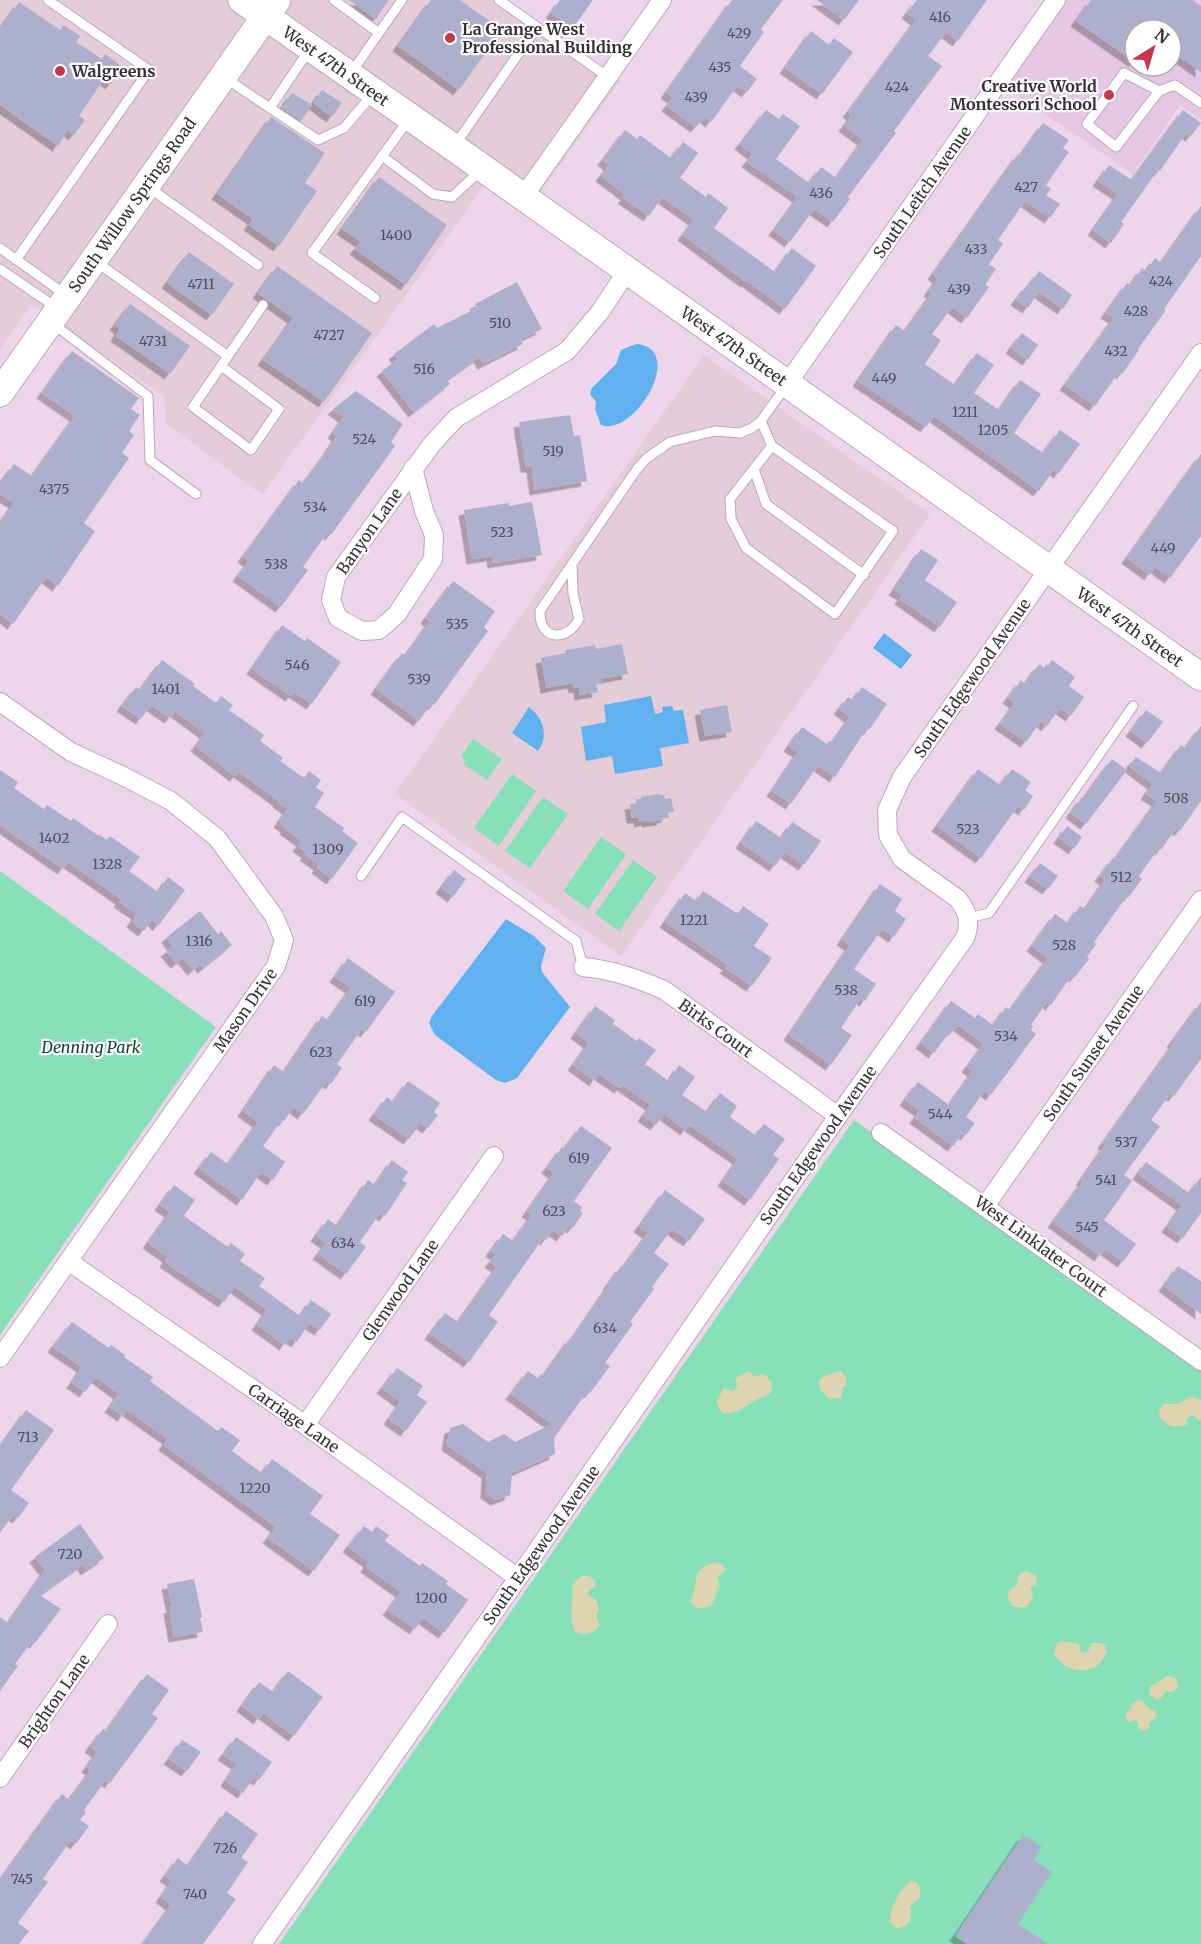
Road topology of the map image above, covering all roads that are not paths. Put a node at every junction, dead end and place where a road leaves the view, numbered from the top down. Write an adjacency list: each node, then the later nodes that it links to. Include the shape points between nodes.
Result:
1 (48, 0): 26 (lane, via 149,70)
2 (242, 0): 8 (main road, West 47th Street)
3 (334, 0): 10 (lane)
4 (402, 0): 10 (lane)
5 (499, 0): 9 (lane)
6 (662, 0): 14 (street)
7 (1056, 0): 37 (street, South Leitch Avenue)
8 (271, 8): 11 (main road, West 47th Street); 13 (main road, South Willow Springs Road)
9 (537, 27): 14 (lane); 20 (lane)
10 (379, 33): 12 (lane)
11 (310, 48): 12 (main road, West 47th Street); 18 (lane)
12 (350, 75): 16 (main road, West 47th Street)
13 (223, 77): 18 (lane); 23 (main road, South Willow Springs Road)
14 (608, 77): 24 (street)
15 (1159, 91): 15 (lane, via 1124,73 1087,124 1116,147); 17 (lane, via 1175,85)
16 (374, 92): 18 (lane, via 344,128 318,140); 19 (main road, West 47th Street)
17 (1201, 104)
18 (270, 108)
19 (410, 117): 20 (main road, West 47th Street); 21 (lane)
20 (453, 147): 22 (main road, West 47th Street)
21 (382, 156): 22 (lane, via 433,194 452,197); 31 (lane, via 312,253)
22 (483, 169): 24 (main road, West 47th Street)
23 (146, 186): 27 (main road, South Willow Springs Road); 28 (lane)
24 (523, 197): 30 (main road, West 47th Street)
25 (0, 248): 26 (lane)
26 (16, 260): 33 (lane)
27 (93, 260): 33 (main road, South Willow Springs Road); 35 (lane)
28 (258, 265)
29 (0, 268): 33 (lane)
30 (627, 271): 37 (main road, West 47th Street); 41 (street, Banyon Lane, via 567,351 456,418)
31 (375, 298)
32 (263, 305): 35 (lane)
33 (59, 309): 38 (main road, South Willow Springs Road); 43 (lane, via 148,396 150,460)
34 (1201, 353): 45 (street, South Edgewood Avenue)
35 (228, 356): 36 (lane)
36 (221, 366): 36 (lane, via 193,407 251,450 279,409)
37 (787, 384): 39 (lane); 45 (main road, West 47th Street)
38 (0, 393)
39 (761, 421): 40 (lane); 44 (lane, via 740,433 715,431 670,442 653,453 637,469)
40 (772, 446): 42 (lane); 46 (lane, via 893,531)
41 (413, 468): 41 (street, Banyon Lane, via 336,577 331,600 338,618 362,631 380,630 397,614 433,559 434,535)
42 (754, 469): 46 (lane, via 766,504); 46 (lane, via 730,499 731,519 746,548 835,614)
43 (196, 494)
44 (572, 565): 44 (lane, via 540,612 540,622 550,634 567,633 579,619)
45 (1049, 569): 47 (main road, West 47th Street); 52 (street, South Edgewood Avenue, via 902,777 887,810 888,836 902,859 958,899)
46 (864, 575)
47 (1201, 677)
48 (0, 702): 58 (street, Mason Drive, via 71,752 171,801 217,838 274,916 284,940 276,966)
49 (1133, 706): 52 (lane, via 988,913)
50 (361, 876): 53 (lane, via 402,817 576,941)
51 (1201, 900): 57 (street, South Sunset Avenue)
52 (968, 918): 54 (street, South Edgewood Avenue, via 965,938)
53 (583, 967): 54 (street, Birks Court, via 632,976 664,990)
54 (838, 1116): 62 (street, South Edgewood Avenue)
55 (881, 1133): 57 (street, West Linklater Court)
56 (494, 1156): 61 (street, Glenwood Lane)
57 (986, 1206): 60 (street, West Linklater Court)
58 (68, 1262): 59 (street, Mason Drive); 61 (street, Carriage Lane)
59 (0, 1358)
60 (1201, 1361)
61 (305, 1425): 62 (street, Carriage Lane)
62 (518, 1578): 65 (street, South Edgewood Avenue)
63 (108, 1624): 64 (street, Brighton Lane)
64 (0, 1778)
65 (262, 1944)

